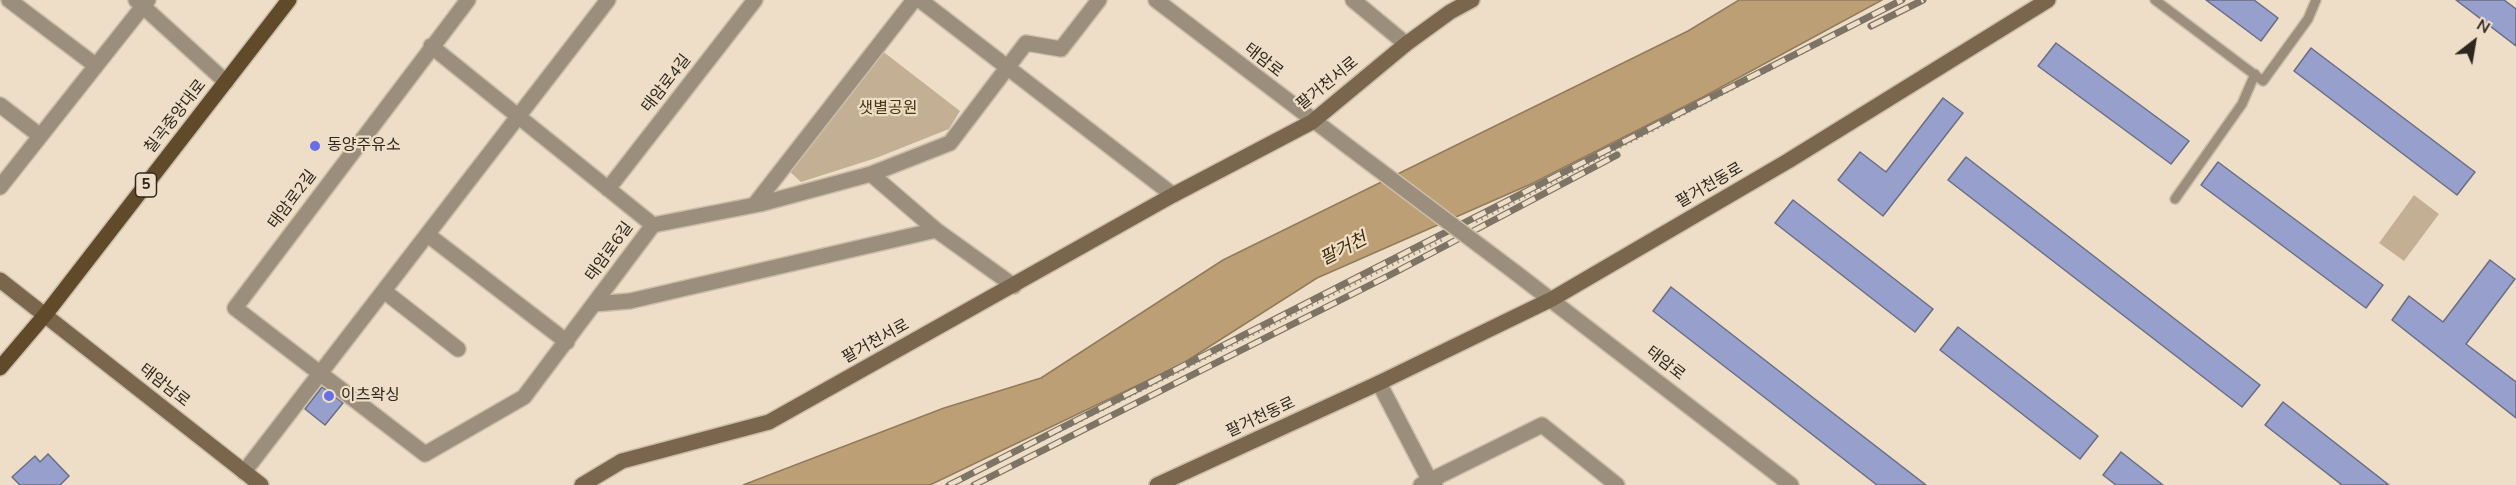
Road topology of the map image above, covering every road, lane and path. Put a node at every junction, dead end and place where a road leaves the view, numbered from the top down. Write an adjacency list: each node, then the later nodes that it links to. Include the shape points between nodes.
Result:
1 (9, 0): 19 (street)
2 (289, 0): 22 (main road, 칠곡중앙대로 / 5)
3 (468, 0): 18 (street, 태암로2길)
4 (608, 0): 24 (street)
5 (755, 0): 29 (street, 태암로4길)
6 (914, 0): 32 (street)
7 (920, 0): 20 (street)
8 (1099, 0): 20 (street, 태암로6길, via 1061,50 1026,43)
9 (1353, 0): 17 (street)
10 (1472, 0): 17 (main road, 팔거천서로)
11 (1904, 0): 34 (path)
12 (2049, 0): 41 (main road, 팔거천동로, via 1788,161)
13 (2155, 0): 21 (lane)
14 (2316, 0): 21 (lane, via 2308,19 2263,81)
15 (1159, 1): 25 (street, 태암로)
16 (143, 2): 19 (street); 22 (street)
17 (1406, 44): 25 (main road, 팔거천서로)
18 (431, 46): 24 (street); 47 (street, 태암로2길, via 235,308)
19 (95, 65): 26 (street)
20 (1007, 68): 27 (street, 태암로6길, via 950,143); 30 (street)
21 (2255, 74): 31 (lane, via 2242,104)
22 (226, 82): 43 (main road, 칠곡중앙대로 / 5)
23 (0, 105): 26 (street)
24 (517, 117): 29 (street); 36 (street)
25 (1312, 122): 30 (main road, 팔거천서로); 41 (street, 태암로, bridge)
26 (39, 135): 28 (street)
27 (871, 174): 32 (street, 태암로6길); 35 (street)
28 (0, 187)
29 (608, 189): 33 (street)
30 (1173, 195): 39 (main road, 팔거천서로)
31 (2175, 199)
32 (755, 204): 33 (street, 태암로6길)
33 (653, 225): 42 (street, 태암로6길)
34 (1471, 225)
35 (936, 230): 39 (street); 42 (street, via 630,301)
36 (428, 235): 40 (street); 44 (street)
37 (1450, 235): 53 (path)
38 (0, 280): 43 (main road, 태암남로)
39 (1014, 286): 52 (main road, 팔거천서로, via 769,422 622,461)
40 (384, 291): 45 (street); 47 (street)
41 (1552, 299): 48 (main road, 팔거천동로); 56 (street, 태암로)
42 (594, 304): 44 (street, 태암로6길)
43 (45, 315): 46 (main road, 칠곡중앙대로 / 5); 49 (main road, 태암남로)
44 (567, 342): 47 (street, 태암로6길, via 524,397 425,454)
45 (458, 349)
46 (0, 368)
47 (321, 373): 49 (street)
48 (1379, 384): 50 (street); 54 (main road, 팔거천동로)
49 (244, 472): 51 (main road, 태암남로)
50 (1429, 484): 55 (street, via 1542,425)
51 (261, 485)
52 (582, 485)
53 (952, 485)
54 (1157, 485)
55 (1617, 485)
56 (1791, 485)

